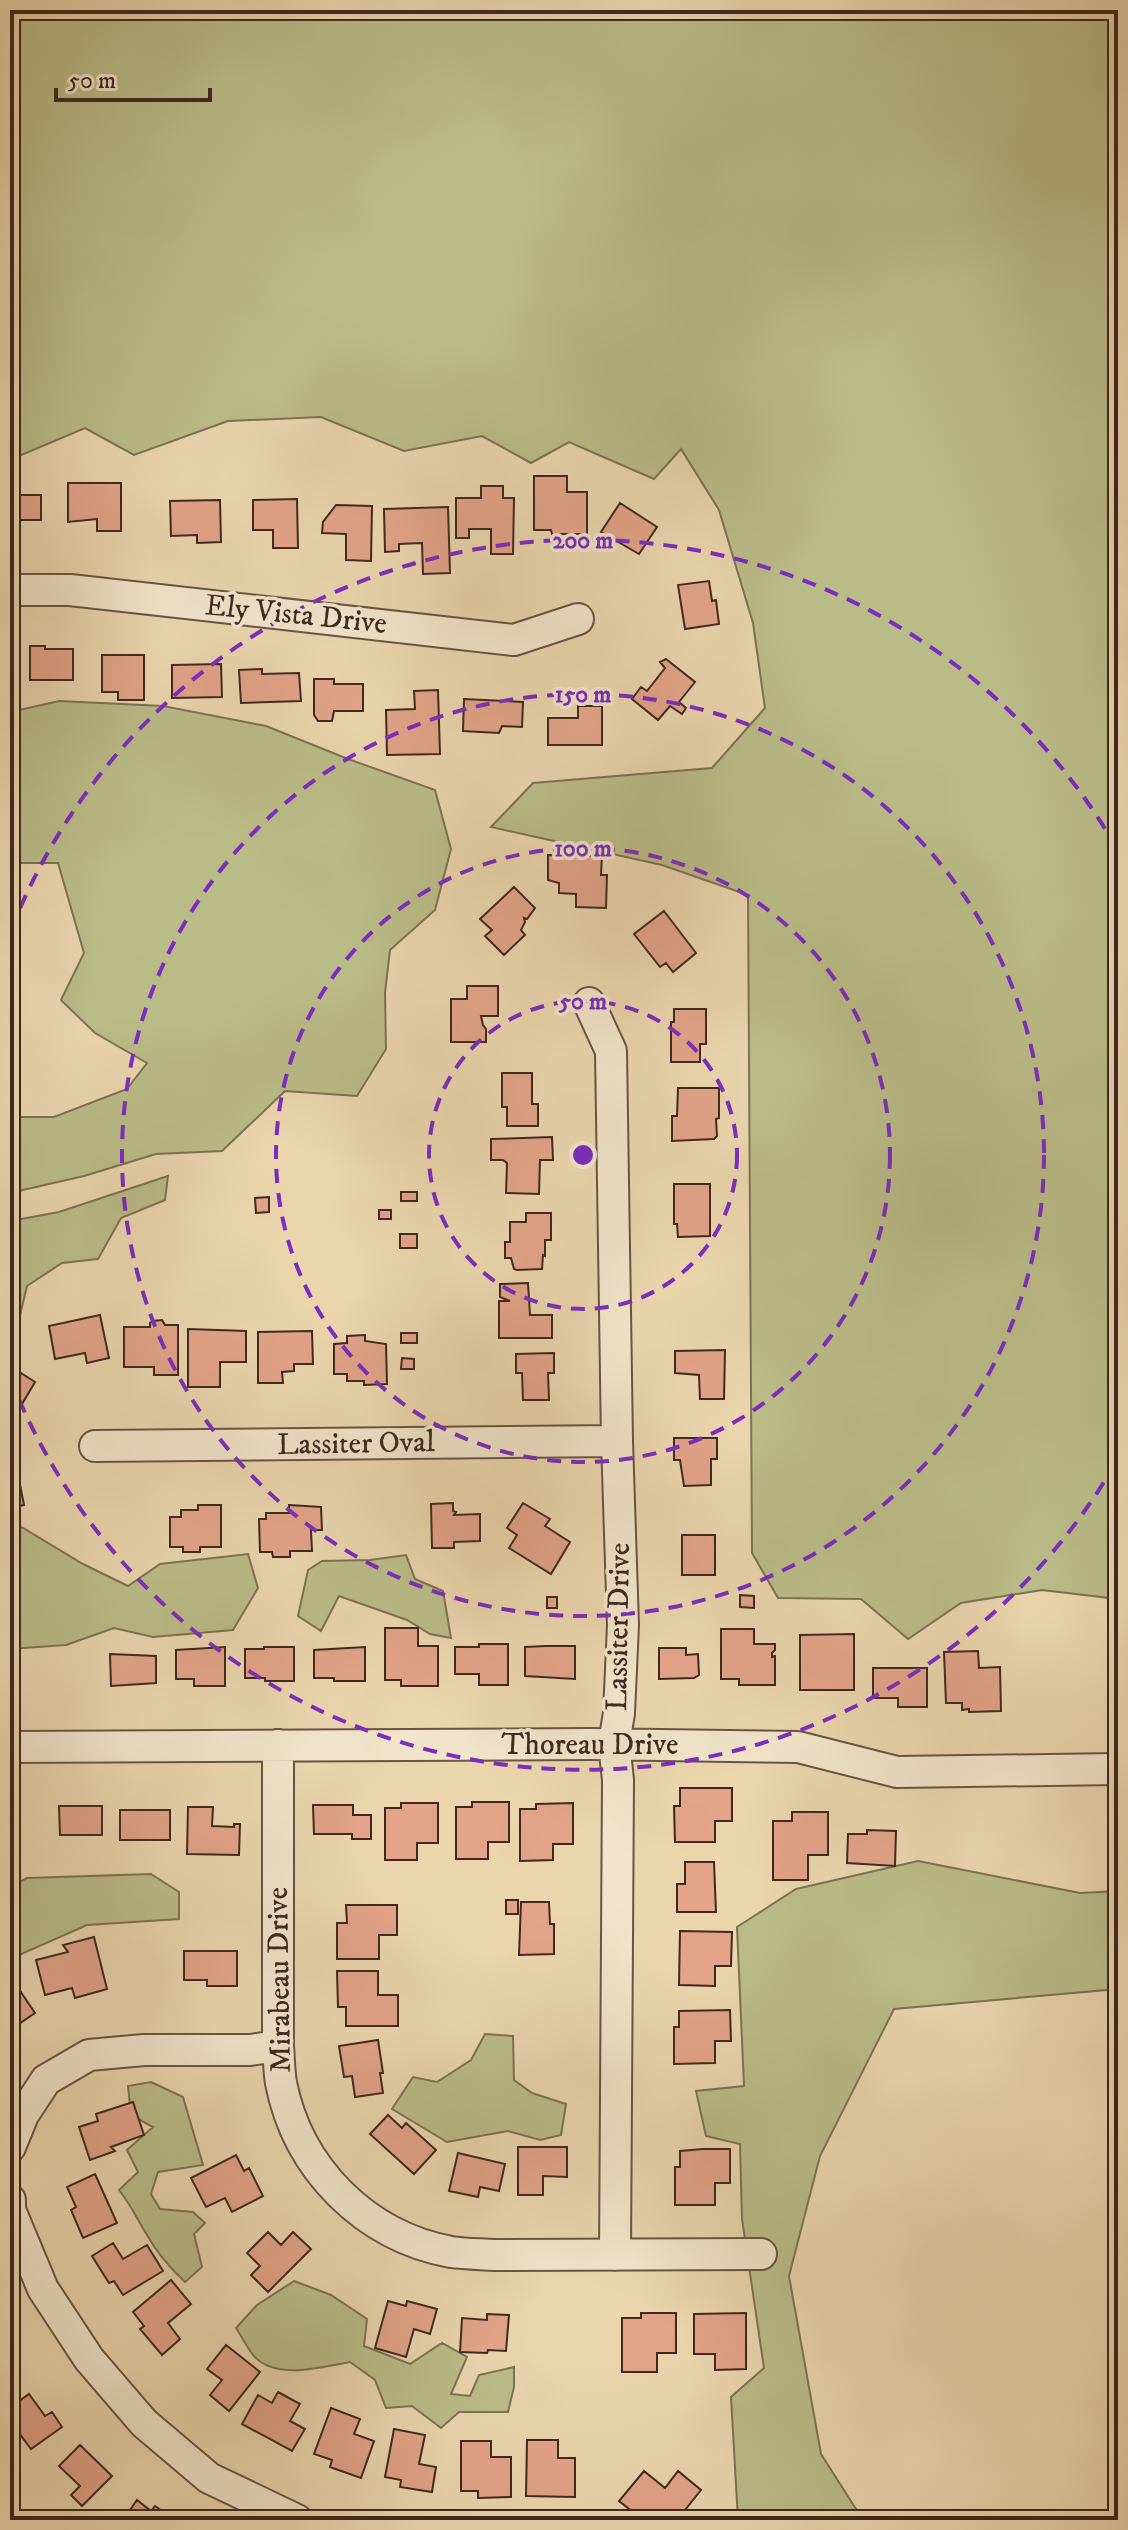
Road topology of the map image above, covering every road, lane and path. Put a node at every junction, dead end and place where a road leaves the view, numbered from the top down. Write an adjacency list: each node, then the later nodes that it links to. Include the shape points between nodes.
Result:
1 (10, 590): 2 (street, Ely Vista Drive, via 70,590 514,640)
2 (578, 619)
3 (589, 1003): 4 (street, Lassiter Drive, via 611,1051)
4 (617, 1441): 5 (street, Lassiter Oval); 6 (street, Lassiter Drive, via 623,1625)
5 (95, 1446)
6 (614, 1744): 7 (street, Thoreau Drive); 9 (street, Thoreau Drive, via 798,1747 897,1772); 14 (street, Lassiter Drive)
7 (278, 1745): 8 (street, Thoreau Drive); 10 (street, Mirabeau Drive)
8 (10, 1747)
9 (1118, 1769)
10 (278, 2046): 11 (street, via 89,2055 46,2080); 14 (street, Mirabeau Drive, via 281,2083 294,2127 313,2163 369,2219 424,2245 453,2252)
11 (10, 2147)
12 (10, 2200): 15 (street, via 43,2289 89,2359 144,2423 209,2478)
13 (761, 2254): 14 (street, Mirabeau Drive)
14 (615, 2255)
15 (297, 2520)

